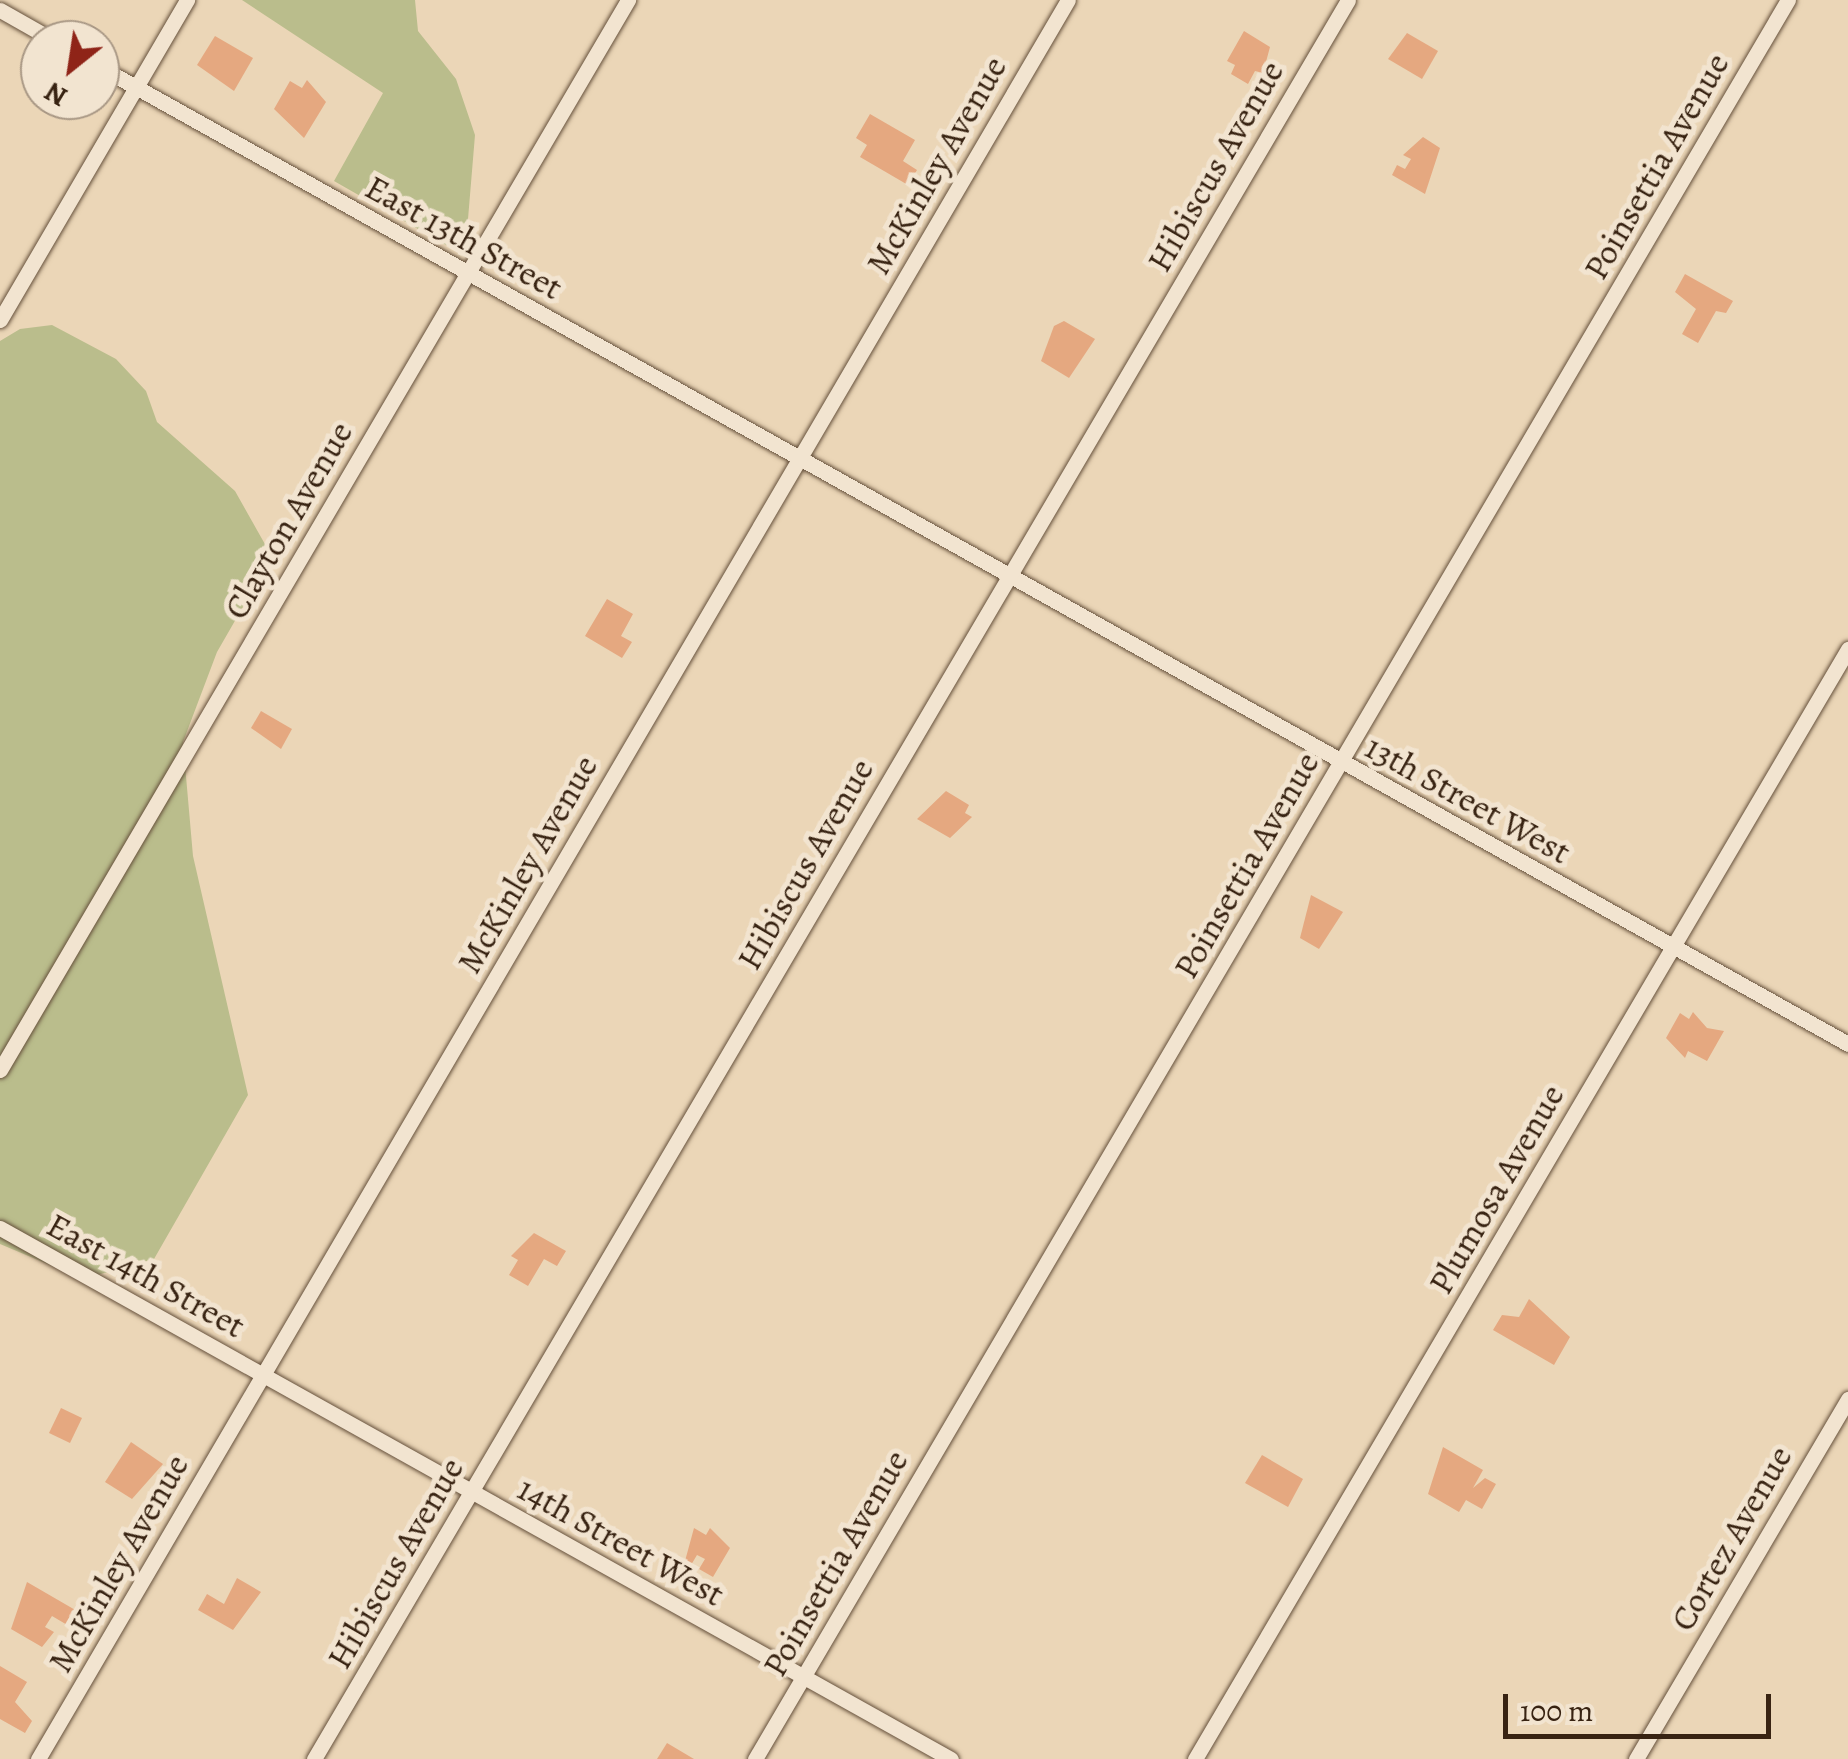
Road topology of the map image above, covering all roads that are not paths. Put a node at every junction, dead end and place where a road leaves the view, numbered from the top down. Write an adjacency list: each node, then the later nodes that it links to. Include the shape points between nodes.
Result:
1 (187, 0): 7 (street)
2 (628, 0): 8 (street, Clayton Avenue)
3 (1068, 0): 10 (street, McKinley Avenue)
4 (1348, 0): 11 (street, Hibiscus Avenue)
5 (1788, 0): 13 (street, Poinsettia Avenue)
6 (120, 78): 7 (street, East 13th Street)
7 (136, 87): 8 (street, East 13th Street); 9 (street)
8 (468, 274): 10 (street, East 13th Street); 16 (street, Clayton Avenue)
9 (0, 320)
10 (798, 460): 11 (street, 13th Street West); 18 (street, McKinley Avenue)
11 (1008, 578): 13 (street, 13th Street West); 20 (street, Hibiscus Avenue)
12 (1848, 649): 14 (street, Plumosa Avenue)
13 (1340, 763): 14 (street, 13th Street West); 21 (street, Poinsettia Avenue)
14 (1674, 946): 15 (street, 13th Street West); 26 (street, Plumosa Avenue)
15 (1848, 1044)
16 (0, 1070)
17 (0, 1228): 18 (street, East 14th Street)
18 (262, 1376): 20 (street, 14th Street West); 22 (street, McKinley Avenue)
19 (1848, 1399): 27 (street, Cortez Avenue)
20 (471, 1492): 21 (street, 14th Street West); 23 (street, Hibiscus Avenue)
21 (803, 1677): 24 (street, Poinsettia Avenue); 25 (street, 14th Street West)
22 (38, 1759)
23 (314, 1759)
24 (754, 1759)
25 (951, 1759)
26 (1195, 1759)
27 (1636, 1759)

